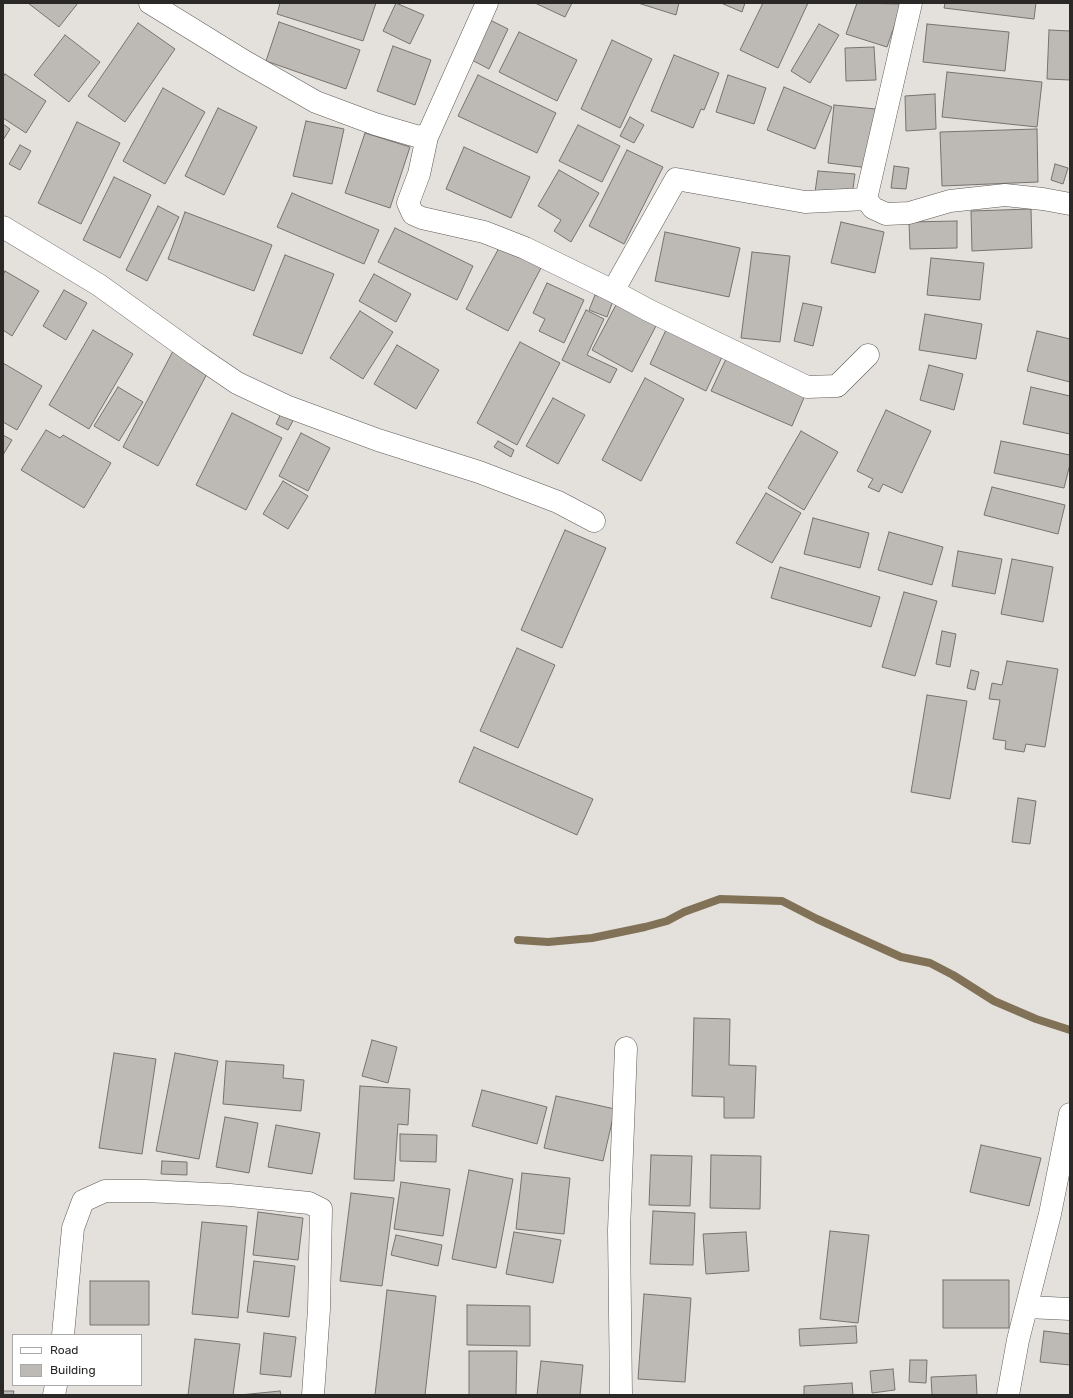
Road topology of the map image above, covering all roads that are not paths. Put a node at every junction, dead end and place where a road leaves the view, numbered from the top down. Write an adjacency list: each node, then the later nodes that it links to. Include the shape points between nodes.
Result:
1 (150, 3): 4 (street, via 316,102 396,130)
2 (487, 3): 4 (street)
3 (911, 3): 5 (street)
4 (427, 137): 8 (street, via 419,174 408,203 413,214 484,232 525,248)
5 (866, 199): 6 (street, via 873,208 886,214 909,213 950,201 1005,195); 8 (street, via 805,202 676,179)
6 (1070, 204)
7 (3, 227): 10 (street, via 99,285 237,383 286,406 558,502)
8 (613, 291): 9 (street, via 807,387 837,386)
9 (868, 355)
10 (594, 521)
11 (626, 1048): 17 (street, via 619,1230)
12 (1070, 1114): 13 (street, via 1050,1214)
13 (1027, 1307): 14 (street); 18 (street)
14 (1070, 1309)
15 (63, 1334): 16 (street, via 72,1228 83,1201 104,1191 145,1191 230,1195 309,1203 321,1209 319,1309)
16 (313, 1395)
17 (621, 1395)
18 (1008, 1395)

